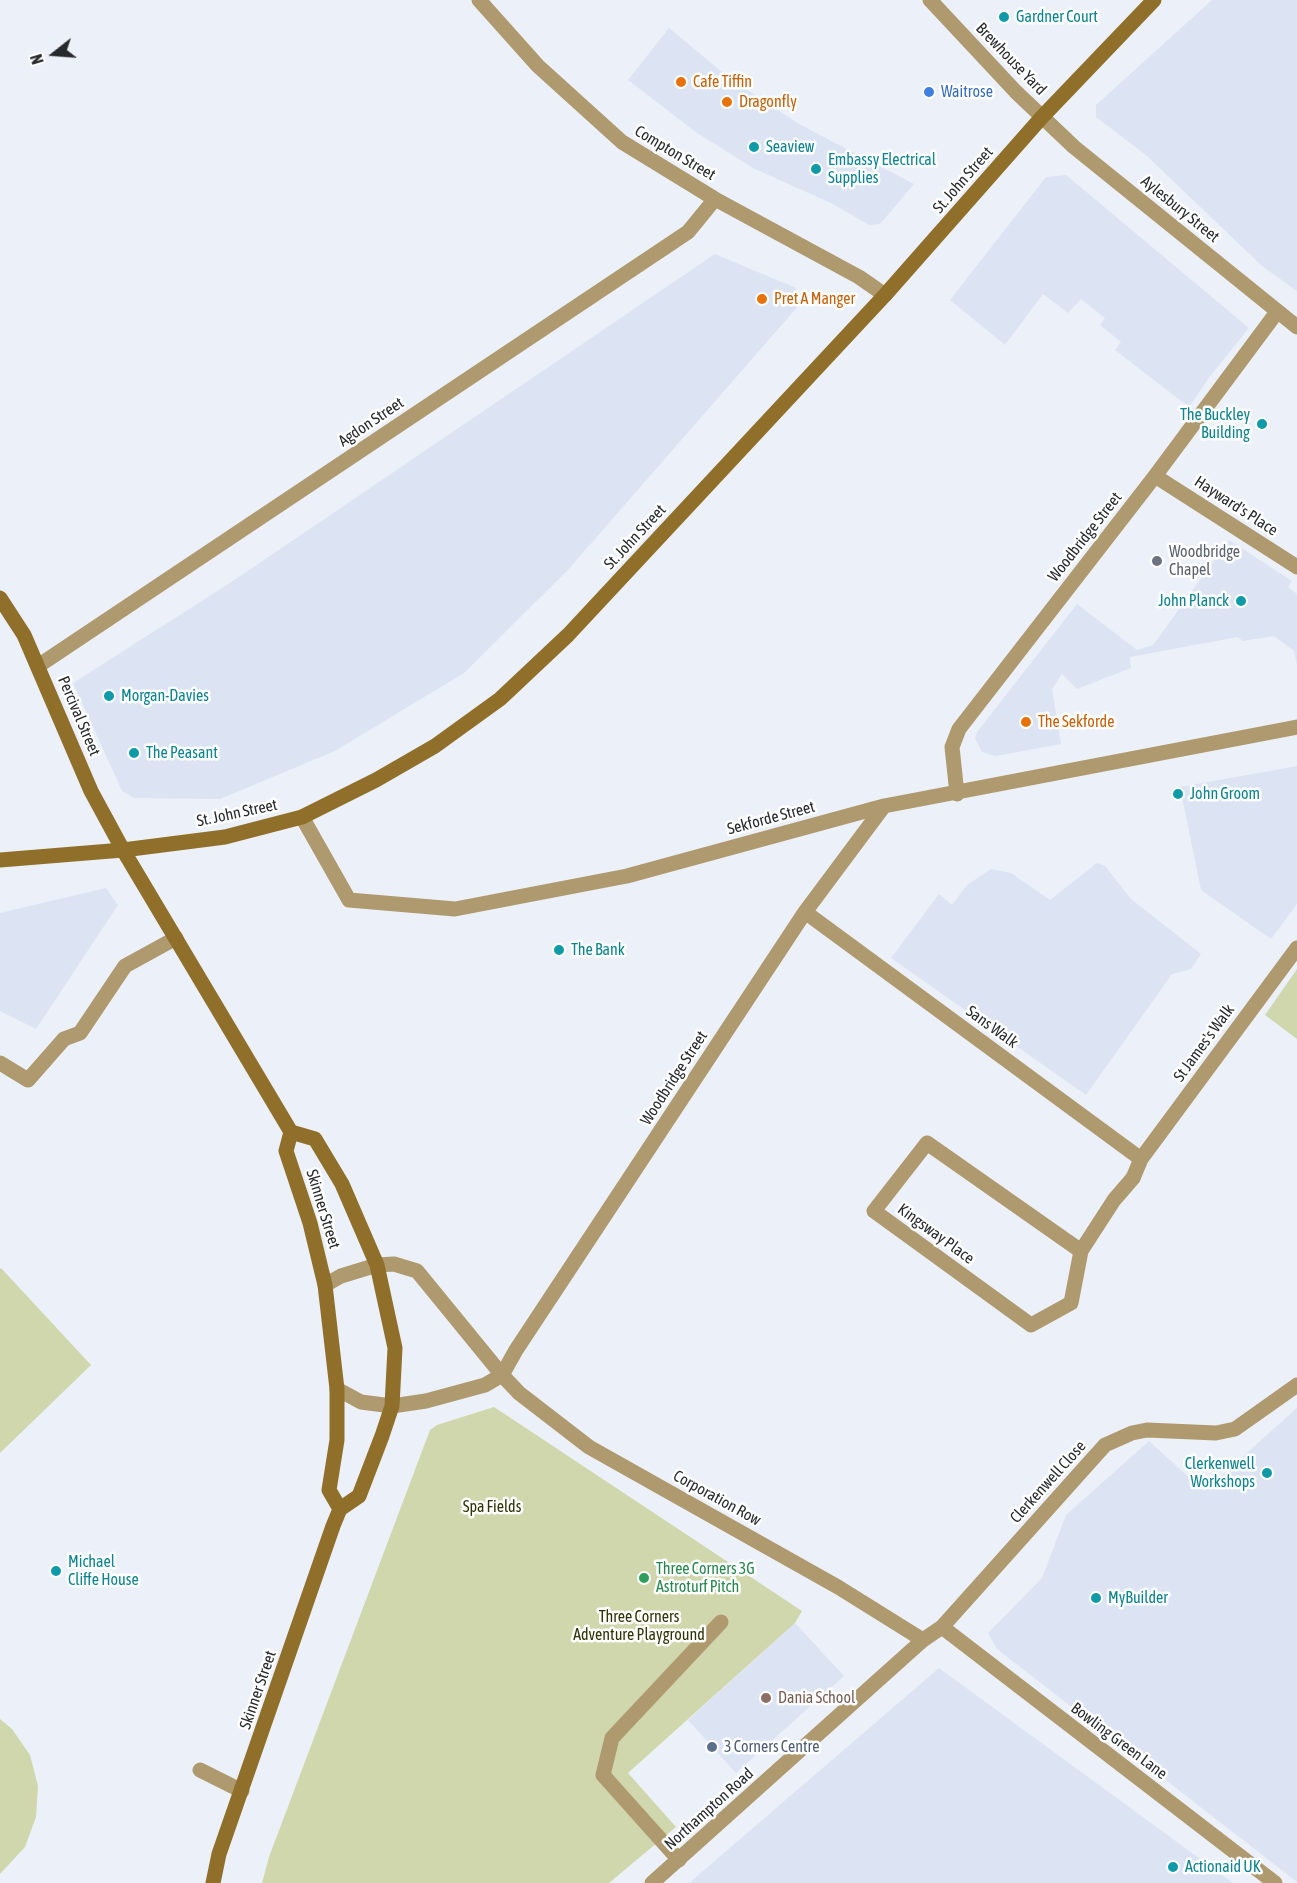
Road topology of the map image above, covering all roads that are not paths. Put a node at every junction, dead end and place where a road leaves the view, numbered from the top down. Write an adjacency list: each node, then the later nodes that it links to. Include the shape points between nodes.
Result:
1 (479, 0): 5 (street, Compton Street, via 538,66 622,142)
2 (930, 0): 4 (street, Brewhouse Yard)
3 (1154, 0): 4 (main road, St. John Street)
4 (1041, 117): 6 (main road, St. John Street); 7 (street, Aylesbury Street)
5 (715, 199): 6 (street, Compton Street); 12 (street, Agdon Street, via 688,232)
6 (885, 295): 16 (main road, St. John Street, via 568,635 500,699 435,746)
7 (1277, 312): 8 (street, Aylesbury Street); 9 (street, Woodbridge Street)
8 (1297, 327)
9 (1155, 476): 10 (street, Hayward's Place); 14 (street, Woodbridge Street, via 959,729 952,747)
10 (1297, 567)
11 (0, 598): 12 (main road, Percival Street)
12 (38, 666): 17 (main road, Percival Street, via 91,791)
13 (1297, 727): 14 (street, Sekforde Street)
14 (957, 794): 15 (street, Sekforde Street)
15 (884, 806): 16 (street, Sekforde Street, via 627,876 455,909 349,900); 19 (street, Woodbridge Street)
16 (302, 817): 17 (main road, St. John Street, via 225,837)
17 (123, 850): 18 (main road, St. John Street); 20 (main road)
18 (0, 860)
19 (805, 912): 24 (street, Sans Walk); 28 (street, Woodbridge Street)
20 (176, 938): 22 (street, via 125,966 80,1033 64,1039 28,1080); 23 (main road)
21 (1297, 948): 24 (street, St James's Walk)
22 (0, 1063)
23 (291, 1132): 26 (main road, Skinner Street, via 315,1139 357,1214); 27 (main road, Skinner Street, via 286,1151)
24 (1141, 1159): 25 (street, Kingsway Place, via 1133,1178)
25 (1081, 1251): 25 (street, Kingsway Place, via 1071,1304 1031,1325 874,1211 927,1143)
26 (377, 1265): 27 (street); 28 (street, via 394,1264 417,1271); 31 (main road, Skinner Street, via 395,1348)
27 (326, 1285): 30 (main road, Skinner Street)
28 (502, 1375): 31 (street, via 485,1385); 35 (street, Corporation Row, via 519,1393 589,1447 838,1587)
29 (1297, 1384): 34 (street, Clerkenwell Close, via 1234,1429 1216,1433 1147,1430 1105,1445)
30 (337, 1389): 31 (street, via 361,1402); 32 (main road, Skinner Street, via 337,1440 330,1490)
31 (392, 1406): 32 (main road, Skinner Street, via 359,1496)
32 (340, 1509): 37 (main road, Skinner Street)
33 (721, 1622): 38 (street, via 612,1738 603,1775)
34 (942, 1627): 35 (street, Clerkenwell Close); 41 (street, Bowling Green Lane)
35 (923, 1640): 38 (street, Northampton Road)
36 (200, 1770): 37 (street)
37 (242, 1791): 39 (main road, Skinner Street)
38 (679, 1860): 40 (street, Northampton Road)
39 (213, 1883)
40 (652, 1883)
41 (1275, 1883)

